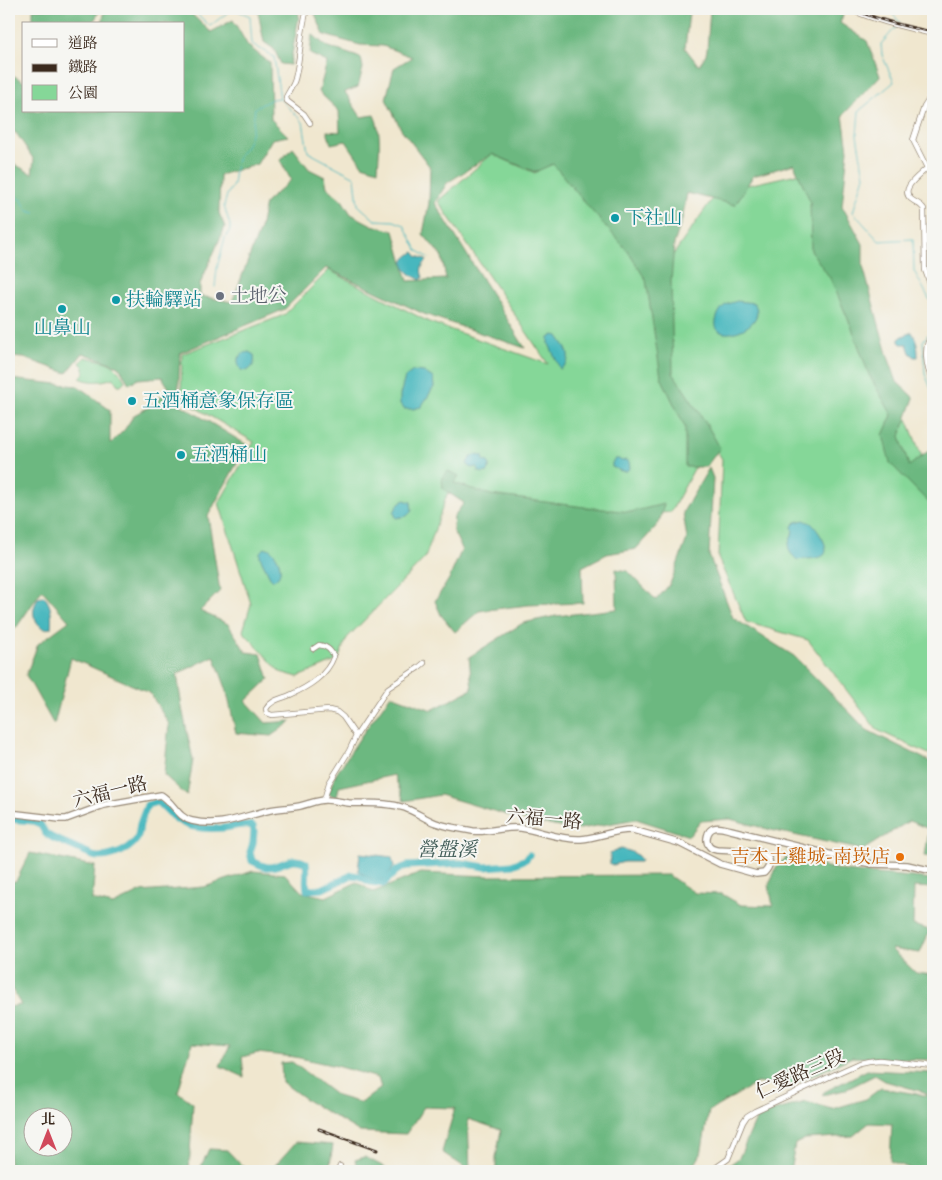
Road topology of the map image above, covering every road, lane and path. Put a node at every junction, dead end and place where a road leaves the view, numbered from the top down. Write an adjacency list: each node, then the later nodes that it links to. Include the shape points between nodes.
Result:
1 (307, 9): 5 (street, via 294,81 286,97)
2 (849, 9): 3 (street, via 897,26)
3 (933, 34)
4 (933, 93): 6 (street, via 924,107 914,140 927,168 907,190 908,196 924,209 926,270)
5 (310, 123)
6 (933, 292)
7 (933, 334): 8 (street, via 926,346)
8 (933, 381)
9 (313, 649): 11 (street, via 319,645 330,649 334,656 331,666 310,685 269,704 267,713 330,710 343,717)
10 (424, 663): 11 (street, via 388,688)
11 (356, 736): 12 (street, via 328,783)
12 (324, 800): 13 (street, 六福一路, via 215,823 186,819 161,795 104,805 66,819); 14 (street, 六福一路, via 392,805 436,823 482,832 522,828 586,839 633,830 679,843 720,864 756,874 767,871 767,856 757,852 712,849 707,841 710,830 725,829 872,864)
13 (9, 813)
14 (933, 870)
15 (933, 1066): 16 (street, 仁愛路三段, via 880,1060 860,1063 755,1110 743,1122 728,1159)
16 (711, 1171)

